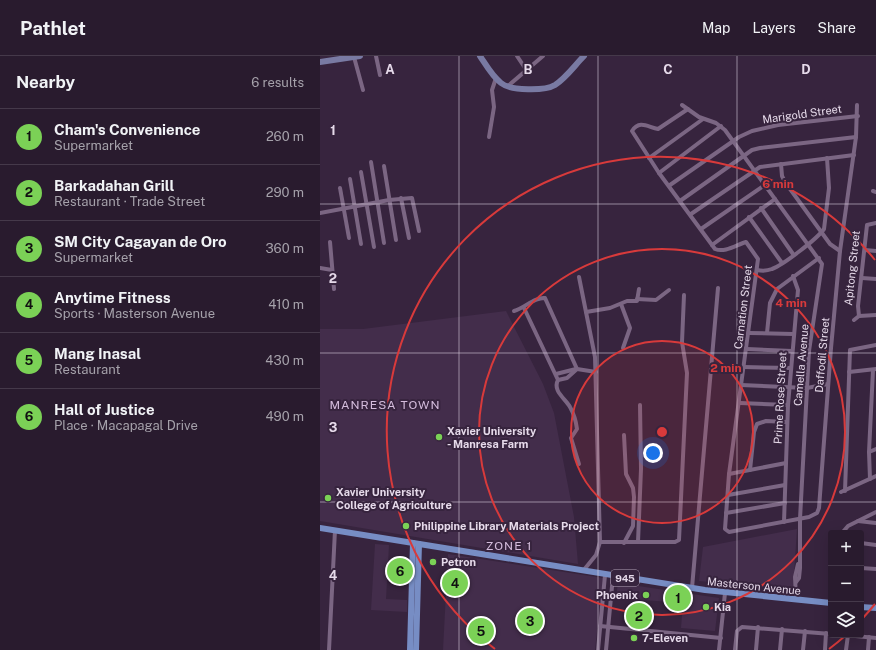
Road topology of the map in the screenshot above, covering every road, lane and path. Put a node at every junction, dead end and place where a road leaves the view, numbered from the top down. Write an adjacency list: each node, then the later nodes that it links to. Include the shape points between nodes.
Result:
1 (376, 56): 9 (street)
2 (480, 56): 10 (street)
3 (517, 56): 8 (street)
4 (543, 56): 8 (street)
5 (584, 56): 11 (street, via 559,82 547,88)
6 (357, 57): 7 (street); 12 (street)
7 (320, 62)
8 (527, 71): 11 (street)
9 (380, 75)
10 (496, 78): 11 (street); 19 (street, via 492,90 494,107)
11 (508, 86)
12 (363, 90)
13 (682, 105): 15 (street)
14 (857, 105): 16 (street, Daffodil Street)
15 (688, 109): 17 (street); 24 (street, via 658,129 651,125 643,125 632,131)
16 (858, 116): 20 (street, Daffodil Street); 21 (street, Marigold Street, via 761,128)
17 (703, 119): 18 (street); 24 (street)
18 (721, 126): 21 (street); 31 (street)
19 (488, 137)
20 (856, 137): 22 (street, via 760,148); 23 (street, Daffodil Street)
21 (734, 141): 22 (street); 33 (street, Marigold Street)
22 (744, 155): 29 (street); 39 (street)
23 (854, 155): 25 (street); 62 (street, Daffodil Street)
24 (649, 158): 31 (street)
25 (827, 158): 27 (street); 51 (street, via 829,193)
26 (371, 162): 40 (street)
27 (781, 164): 29 (street, via 762,166); 51 (street, via 785,182)
28 (384, 166): 38 (street)
29 (755, 170): 34 (street); 46 (street)
30 (361, 172): 41 (street)
31 (659, 173): 33 (street)
32 (350, 179): 42 (street)
33 (670, 185): 39 (street)
34 (765, 185): 37 (street); 49 (street)
35 (340, 188): 43 (street)
36 (401, 198): 38 (street); 50 (street, via 412,198); 53 (street)
37 (775, 199): 44 (street); 58 (street)
38 (389, 200): 40 (street); 54 (street)
39 (680, 201): 46 (street)
40 (378, 202): 41 (street); 56 (street)
41 (366, 204): 42 (street); 60 (street)
42 (354, 207): 43 (street); 57 (street)
43 (343, 208): 45 (street); 52 (street)
44 (761, 208): 47 (street); 64 (street)
45 (320, 213)
46 (691, 214): 49 (street)
47 (749, 217): 59 (street); 66 (street)
48 (876, 223): 61 (street, Apitong Street, via 869,223)
49 (701, 229): 59 (street)
50 (419, 231)
51 (821, 233): 58 (street); 62 (street)
52 (349, 238)
53 (409, 238)
54 (396, 240)
55 (330, 242): 68 (street)
56 (384, 243)
57 (361, 244)
58 (808, 244): 64 (street); 65 (street)
59 (712, 245): 69 (street, Carnation Street, via 719,250 747,242 758,259)
60 (374, 247)
61 (865, 250): 63 (street); 72 (street, Apitong Street)
62 (840, 251): 102 (street, Daffodil Street)
63 (876, 251)
64 (794, 254): 66 (street)
65 (819, 258): 70 (street); 105 (street, Camella Avenue, via 822,267 809,351)
66 (782, 263): 69 (street, via 770,270)
67 (320, 268): 68 (street)
68 (332, 270): 75 (street)
69 (757, 270): 87 (street, Carnation Street)
70 (793, 276): 88 (street, via 780,285 772,297); 89 (street, Prime Rose Street, via 798,290)
71 (579, 277): 83 (street)
72 (862, 278): 73 (street); 85 (street, Apitong Street)
73 (876, 279)
74 (718, 288): 143 (street)
75 (334, 289)
76 (639, 289): 79 (street)
77 (670, 290): 79 (street, via 656,300)
78 (684, 295): 133 (street, via 682,342 688,373 679,540)
79 (637, 299): 80 (street)
80 (621, 304): 83 (street); 91 (street, via 630,328)
81 (524, 308): 82 (street); 96 (street, via 537,299 546,299); 100 (street)
82 (514, 311)
83 (586, 312): 98 (street)
84 (876, 315): 85 (street)
85 (859, 316): 86 (street)
86 (854, 320)
87 (749, 333): 88 (street); 92 (street, Carnation Street)
88 (767, 333): 89 (street)
89 (793, 334): 93 (street, Prime Rose Street)
90 (876, 345): 99 (street, via 851,350)
91 (623, 348)
92 (746, 349): 93 (street); 94 (street, Carnation Street)
93 (792, 351): 95 (street, Prime Rose Street)
94 (744, 367): 95 (street); 103 (street, Carnation Street)
95 (791, 368): 104 (street, Prime Rose Street)
96 (577, 369): 98 (street); 100 (street); 101 (street, via 570,377)
97 (874, 369): 99 (street); 112 (street)
98 (596, 372): 132 (street)
99 (849, 372): 118 (street, via 843,491)
100 (556, 374): 101 (street)
101 (558, 380): 114 (street, via 557,389 575,419 577,429 571,438)
102 (828, 384): 105 (street); 124 (street, Daffodil Street, via 819,508 815,515)
103 (741, 385): 104 (street); 106 (street, Carnation Street)
104 (789, 387): 105 (street); 108 (street, Prime Rose Street)
105 (807, 388): 124 (street, Camella Avenue)
106 (740, 403): 108 (street); 116 (street, Carnation Street)
107 (640, 405): 133 (street)
108 (788, 405): 109 (street, Prime Rose Street)
109 (787, 422): 113 (street, Prime Rose Street); 115 (street, via 766,421 757,424)
110 (624, 435): 134 (street, via 626,474 633,488 634,497 633,526)
111 (876, 449): 112 (street)
112 (869, 452): 118 (street)
113 (786, 463): 115 (street); 119 (street, Prime Rose Street)
114 (579, 464)
115 (750, 470): 116 (street)
116 (729, 474): 120 (street, Carnation Street)
117 (876, 476): 118 (street)
118 (870, 479)
119 (785, 485): 120 (street); 121 (street, Prime Rose Street)
120 (728, 495): 122 (street, Carnation Street)
121 (784, 504): 122 (street); 126 (street, Prime Rose Street)
122 (726, 512): 131 (street, Carnation Street)
123 (876, 512): 125 (street)
124 (800, 519): 126 (street, Daffodil Street); 145 (street, Camella Avenue)
125 (858, 521): 127 (street); 130 (street)
126 (784, 522): 131 (street, Daffodil Street)
127 (876, 523)
128 (320, 528): 129 (main road, Masterson Avenue / 945)
129 (335, 530): 136 (main road, Masterson Avenue / 945); 161 (street)
130 (844, 530)
131 (726, 531)
132 (600, 542): 134 (street); 140 (street, via 596,555)
133 (638, 542): 134 (street)
134 (624, 543)
135 (864, 543): 137 (street)
136 (416, 544): 140 (main road, Masterson Avenue / 945); 162 (main road); 163 (main road)
137 (876, 545)
138 (864, 568): 139 (street)
139 (876, 569)
140 (583, 571): 141 (main road, Masterson Avenue / 945)
141 (605, 574): 142 (main road, Masterson Avenue / 945); 149 (street)
142 (613, 576): 143 (main road, Masterson Avenue / 945); 150 (street)
143 (692, 588): 144 (main road, Masterson Avenue / 945)
144 (725, 593): 145 (main road, Masterson Avenue / 945); 157 (street)
145 (796, 601): 146 (main road, Masterson Avenue / 945)
146 (828, 603)
147 (864, 607): 148 (main road)
148 (876, 608)
149 (600, 626): 150 (street); 164 (street)
150 (608, 627): 157 (street); 165 (street)
151 (758, 628): 152 (street); 167 (street, via 739,628); 168 (street)
152 (782, 630): 153 (street); 169 (street)
153 (805, 632): 154 (street); 170 (street)
154 (828, 634)
155 (864, 637): 156 (street)
156 (869, 637): 160 (street); 173 (street)
157 (721, 638): 166 (street)
158 (828, 638): 171 (street)
159 (846, 638): 172 (street)
160 (876, 638)
161 (329, 650)
162 (410, 650)
163 (416, 650)
164 (598, 650)
165 (606, 650)
166 (719, 650)
167 (735, 650)
168 (756, 650)
169 (780, 650)
170 (803, 650)
171 (825, 650)
172 (846, 650)
173 (868, 650)

